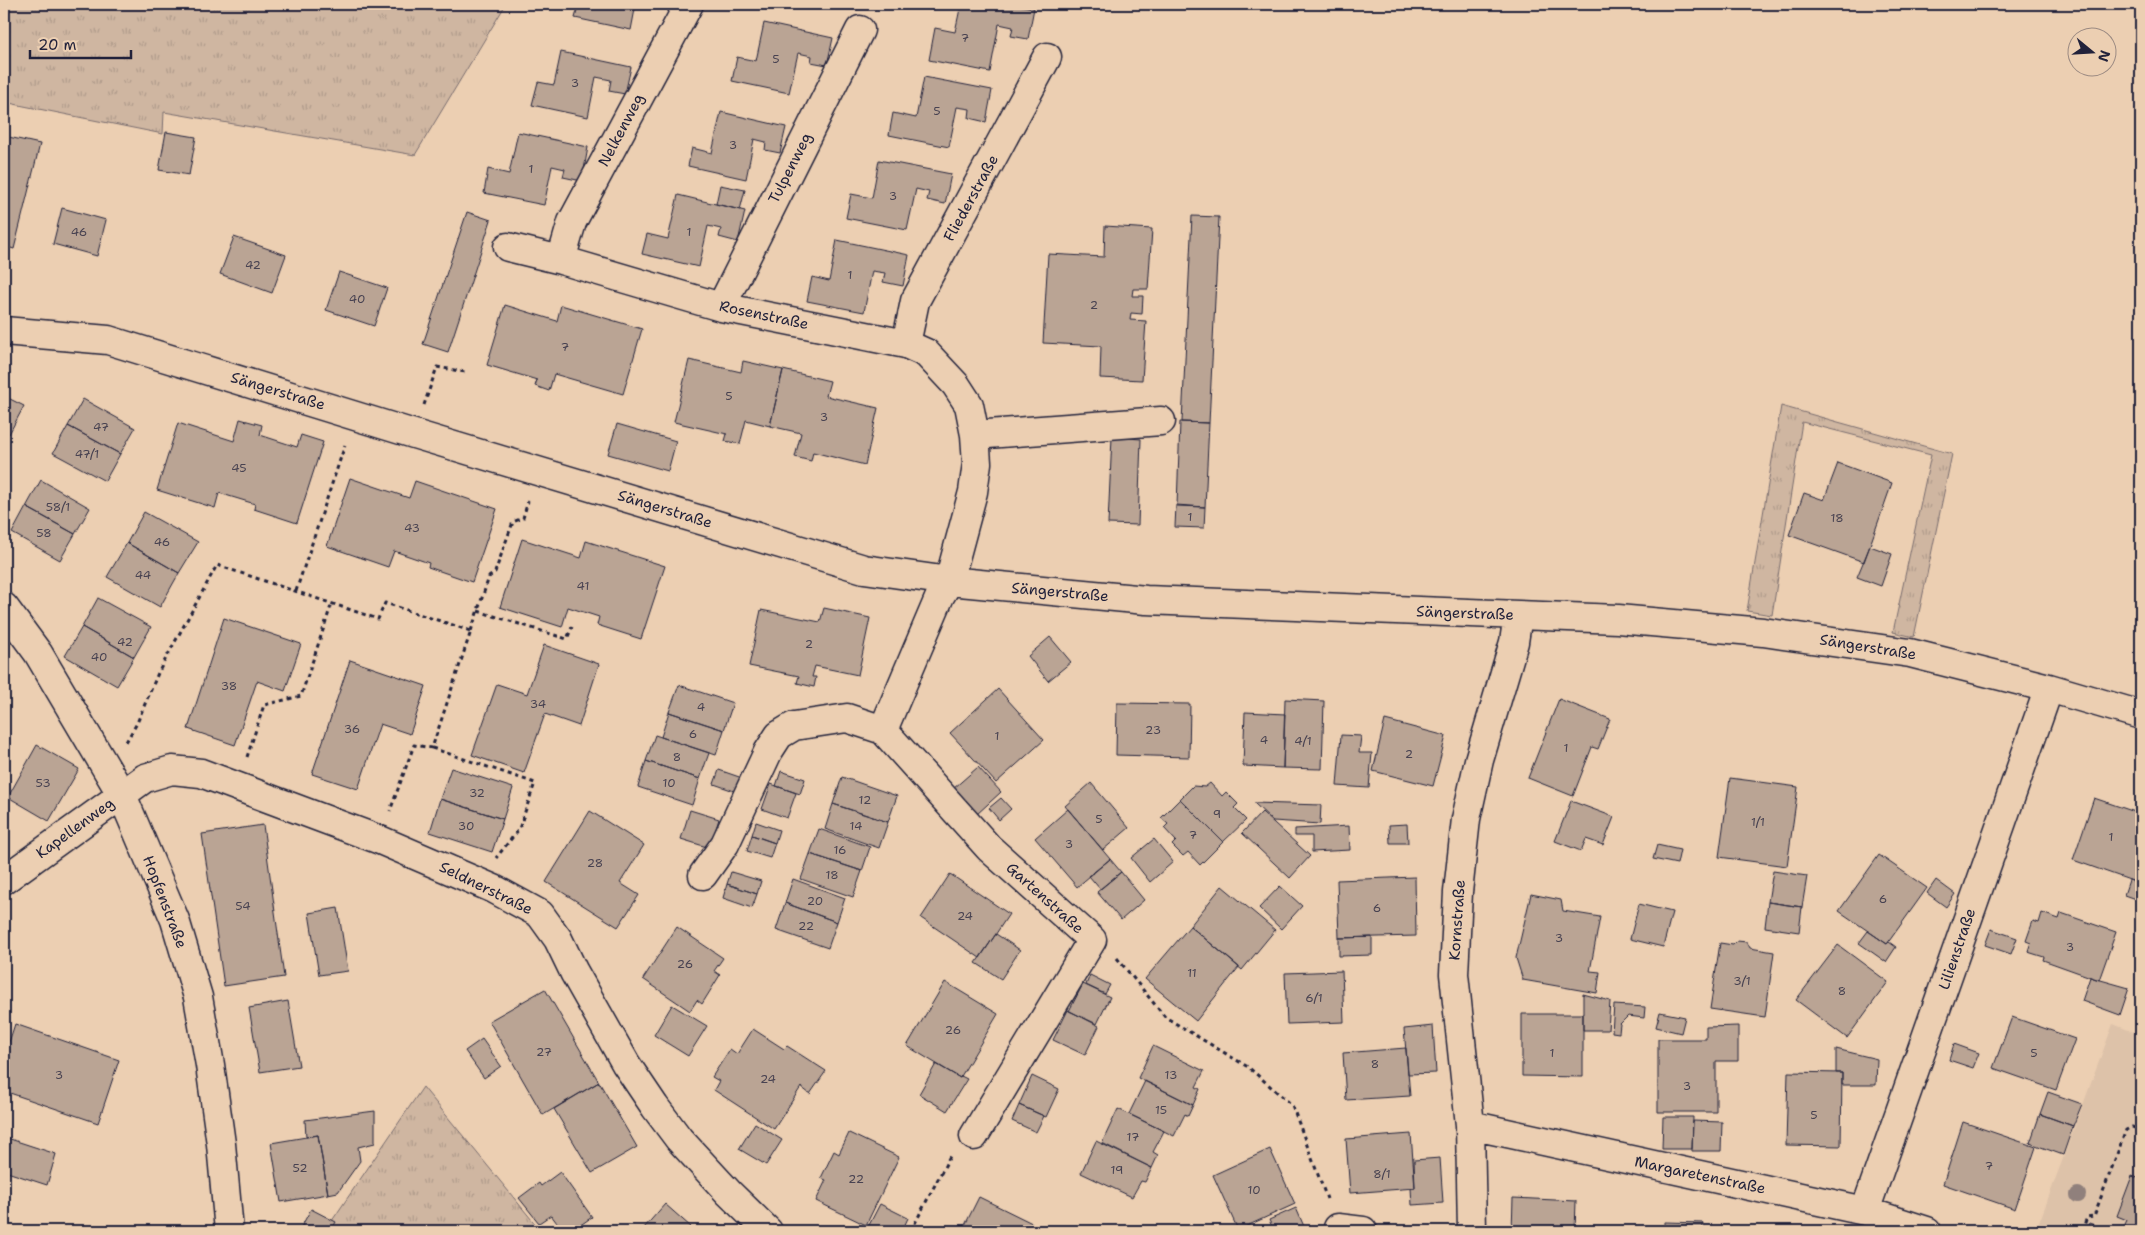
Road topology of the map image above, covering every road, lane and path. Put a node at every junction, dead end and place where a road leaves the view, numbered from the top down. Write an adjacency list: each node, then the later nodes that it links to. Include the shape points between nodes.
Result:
1 (688, 4): 5 (street, Nelkenweg, via 572,222)
2 (860, 30): 6 (street, Tulpenweg)
3 (1047, 57): 8 (street, Fliederstraße, via 914,301)
4 (508, 246): 5 (street, Rosenstraße)
5 (561, 260): 6 (street, Rosenstraße)
6 (721, 307): 8 (street, Rosenstraße)
7 (4, 331): 10 (street, Sängerstraße, via 108,340)
8 (906, 344): 13 (street, Rosenstraße, via 926,353 956,385 969,405)
9 (466, 372): 12 (path, via 436,367)
10 (354, 414): 12 (street, Sängerstraße); 16 (path)
11 (1161, 421): 13 (street)
12 (414, 434): 14 (street, Sängerstraße)
13 (975, 435): 15 (street, Rosenstraße, via 977,463 973,492)
14 (537, 471): 15 (street, Sängerstraße, via 864,569); 19 (path, via 523,518 512,522)
15 (949, 581): 20 (street, Sängerstraße, via 1146,600); 25 (street)
16 (296, 591): 17 (path); 27 (path, via 217,565 158,673)
17 (332, 603): 22 (path, via 378,619 384,604); 28 (path, via 301,696 264,705)
18 (4, 607): 27 (street, Hopfenstraße, via 38,653)
19 (478, 611): 21 (path, via 567,639); 22 (path)
20 (1518, 615): 23 (street, Sängerstraße, via 1618,619 1762,632 1910,653); 34 (street, Kornstraße, via 1514,642 1479,760 1466,819 1458,892 1454,974)
21 (572, 627)
22 (471, 631): 26 (path)
23 (2049, 688): 24 (street, Sängerstraße); 37 (street, Lilienstraße)
24 (2141, 715)
25 (882, 730): 30 (street, Gartenstraße, via 847,718 794,726 779,735 725,844); 33 (street, Gartenstraße, via 989,848)
26 (432, 748): 29 (path, via 414,746); 32 (path, via 535,783 519,829)
27 (115, 784): 28 (street, Seldnerstraße, via 172,770 201,773); 31 (street, Kapellenweg); 39 (street, Hopfenstraße, via 175,920 198,997 221,1144)
28 (237, 786): 29 (street, Seldnerstraße)
29 (380, 840): 32 (street, Seldnerstraße)
30 (703, 875)
31 (4, 880)
32 (477, 882): 40 (street, Seldnerstraße, via 540,914 558,939 626,1064 655,1107 686,1146)
33 (1092, 940): 36 (street, Gartenstraße); 38 (path, via 1115,956 1165,1017 1248,1067 1292,1105)
34 (1470, 1125): 37 (street, Margaretenstraße); 42 (street, Kornstraße)
35 (2141, 1130): 44 (path, via 2132,1127 2126,1130 2094,1216 2087,1217)
36 (974, 1136): 41 (path, via 961,1135)
37 (1865, 1210): 43 (street, Margaretenstraße)
38 (1351, 1230)
39 (229, 1231)
40 (768, 1231)
41 (911, 1231)
42 (1472, 1231)
43 (1927, 1231)
44 (2082, 1231)

